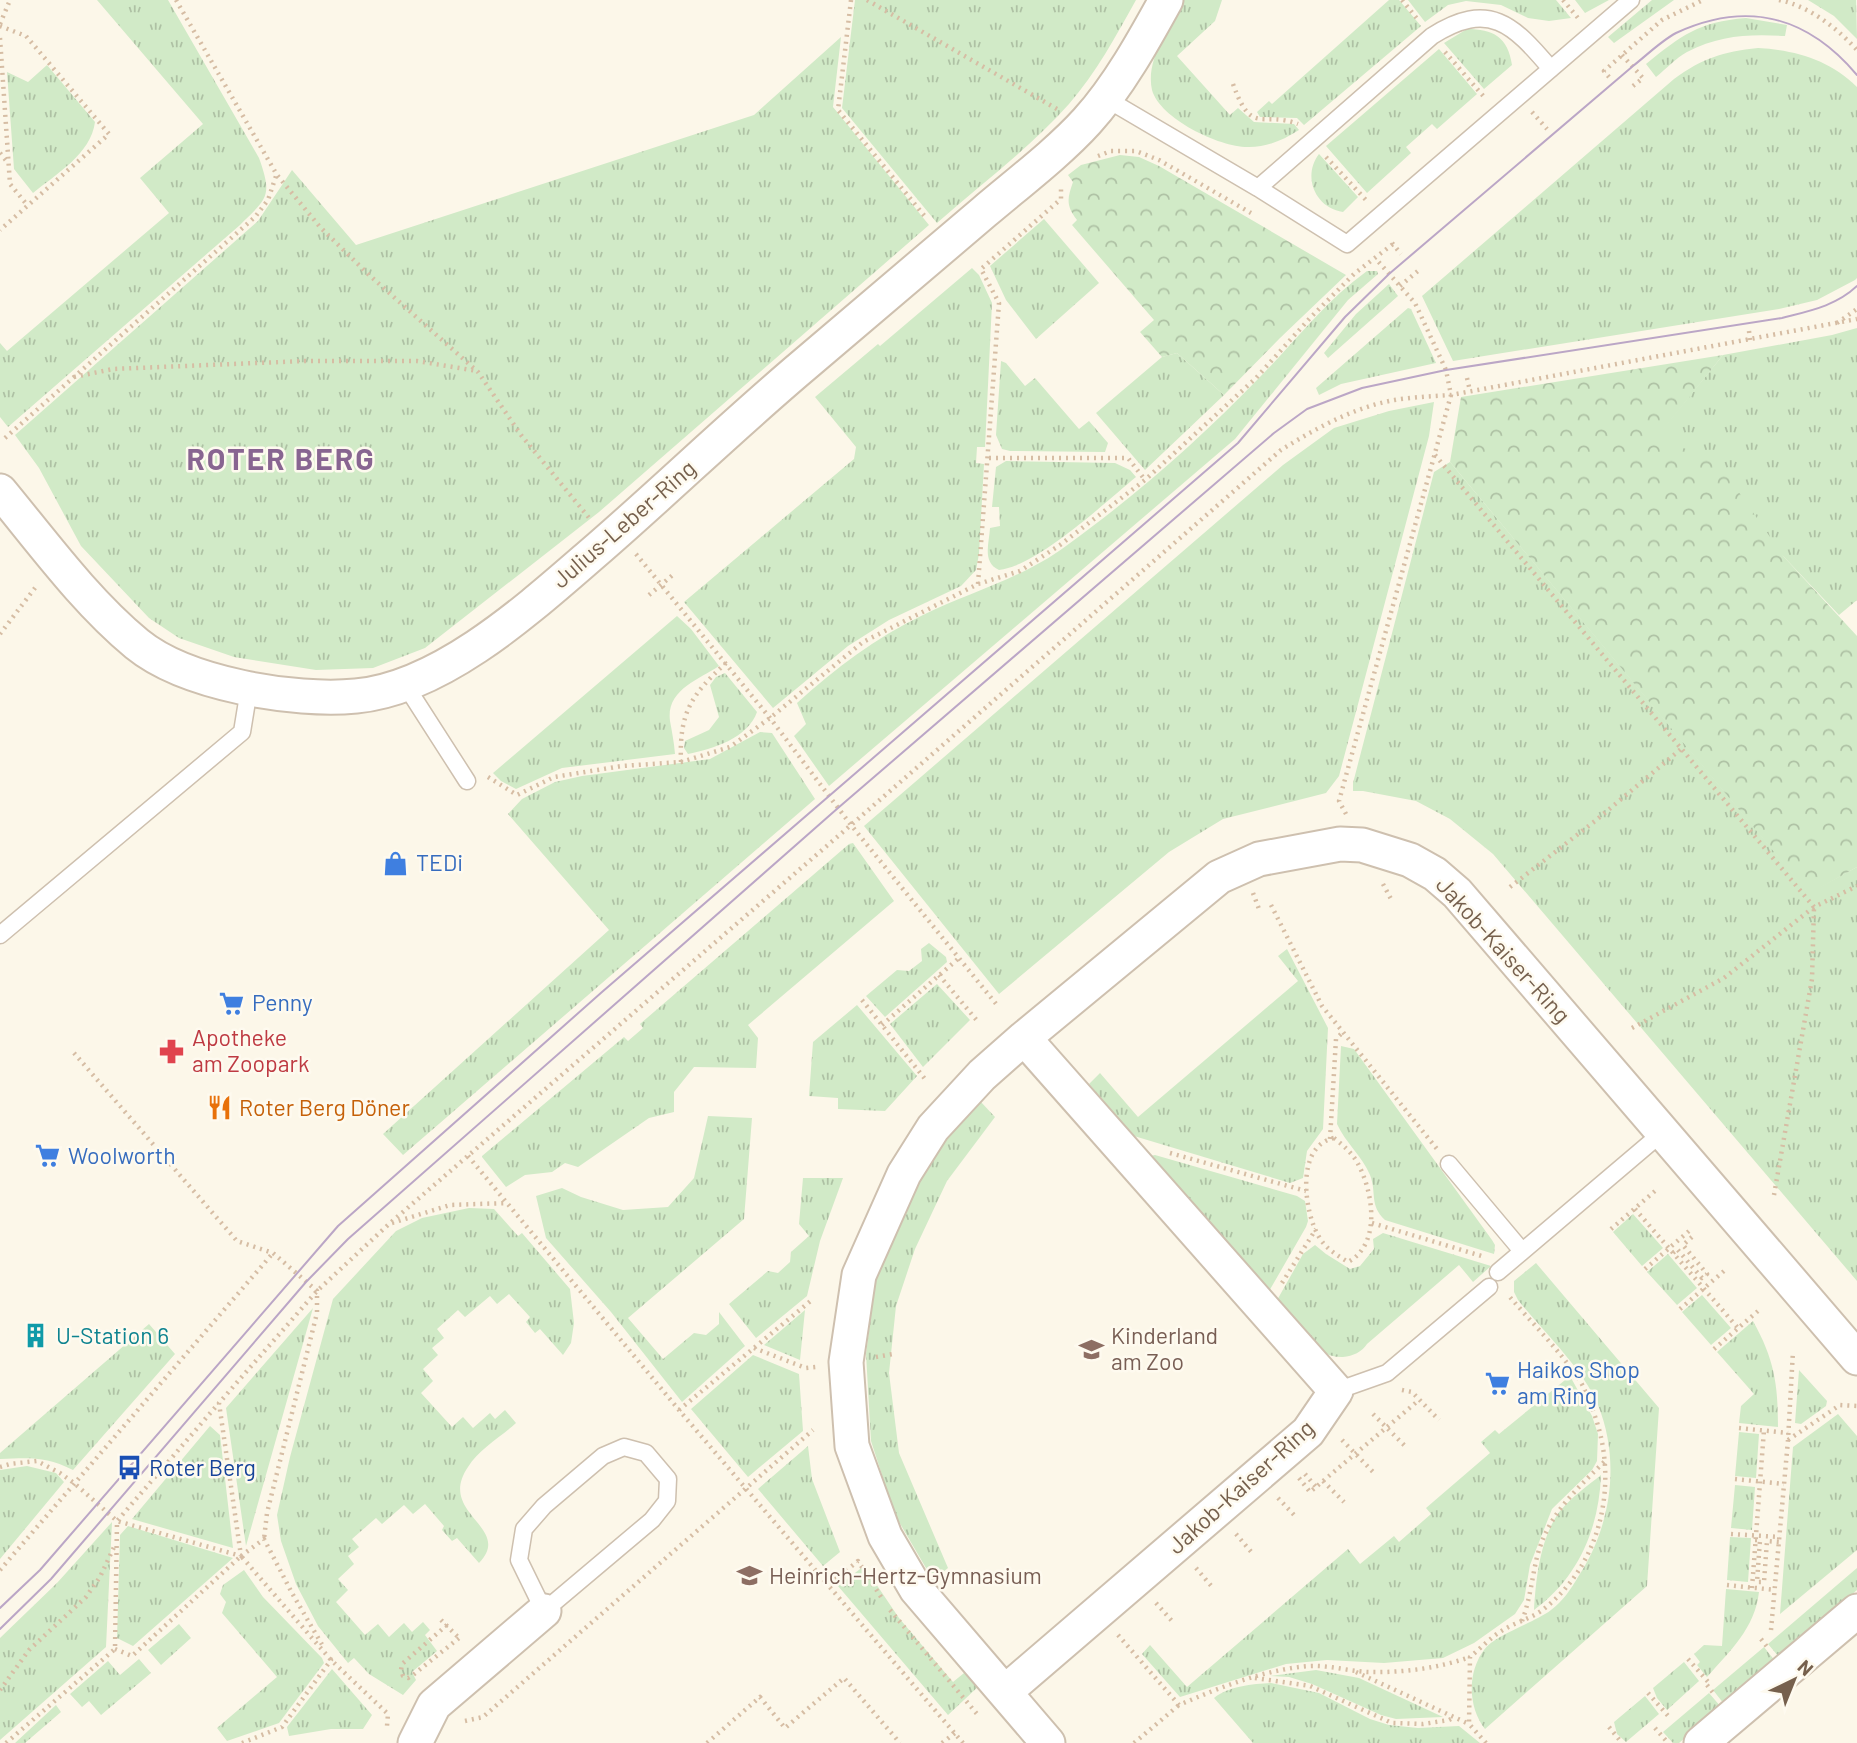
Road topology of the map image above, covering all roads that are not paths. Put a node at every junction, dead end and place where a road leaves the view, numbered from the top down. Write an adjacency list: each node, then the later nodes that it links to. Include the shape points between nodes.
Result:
1 (1166, 0): 4 (street, Julius-Leber-Ring)
2 (1631, 0): 3 (lane)
3 (1551, 69): 5 (lane, via 1511,27 1492,19 1452,23); 5 (lane, via 1347,244)
4 (1105, 98): 5 (lane); 7 (street, Julius-Leber-Ring, via 1086,122 1022,181 605,527 529,608 489,638)
5 (1258, 188)
6 (0, 491): 8 (street, Julius-Leber-Ring, via 109,619 141,647 176,666)
7 (406, 686): 8 (street, Julius-Leber-Ring, via 356,696 295,696); 9 (lane)
8 (249, 689): 10 (lane, via 242,732)
9 (467, 781)
10 (0, 935)
11 (1024, 1038): 12 (street, Jakob-Kaiser-Ring, via 1219,877 1259,859 1340,844 1362,845 1410,860 1457,893); 18 (street); 21 (street, Jakob-Kaiser-Ring, via 933,1128 904,1174 859,1275 846,1362 852,1446 885,1536 916,1589)
12 (1662, 1132): 14 (lane); 17 (street, Jakob-Kaiser-Ring)
13 (1449, 1164): 14 (lane)
14 (1522, 1251): 15 (lane)
15 (1502, 1268)
16 (1496, 1288): 18 (lane, via 1387,1373)
17 (1857, 1358)
18 (1336, 1391): 21 (street, Jakob-Kaiser-Ring, via 1308,1432)
19 (544, 1611): 19 (lane, via 652,1520 667,1501 668,1479 646,1453 624,1447 603,1456 523,1528 519,1560); 22 (street)
20 (1857, 1611): 24 (street)
21 (1005, 1692): 23 (street, Jakob-Kaiser-Ring)
22 (400, 1738)
23 (1048, 1743)
24 (1701, 1743)

